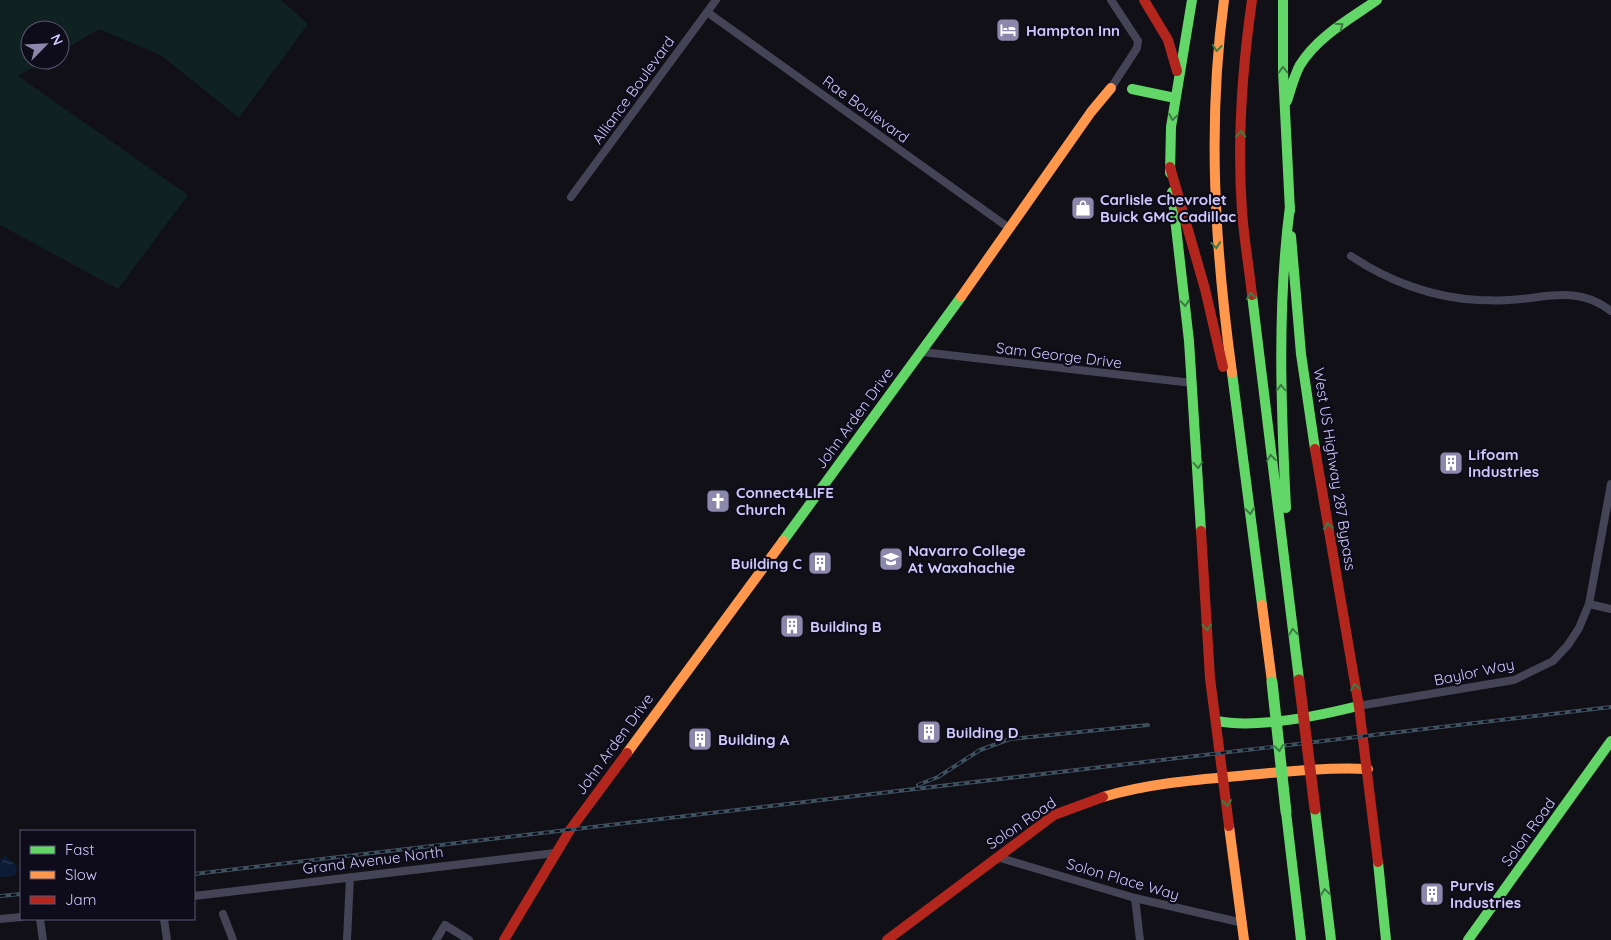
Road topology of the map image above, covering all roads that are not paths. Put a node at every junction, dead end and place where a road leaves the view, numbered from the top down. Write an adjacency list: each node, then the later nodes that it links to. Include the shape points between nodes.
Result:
1 (716, 0): 9 (street, Alliance Boulevard)
2 (1111, 0): 11 (street, via 1138,41 1137,48)
3 (1144, 0): 10 (main road, via 1168,40)
4 (1192, 0): 10 (main road)
5 (1224, 0): 24 (main road, one-way to 24, via 1211,142 1214,220)
6 (1252, 0): 25 (main road, one-way to 6, via 1257,350 1239,169)
7 (1283, 0): 14 (main road, West US Highway 287 Bypass, one-way to 7)
8 (1377, 0): 14 (main road, one-way to 8, via 1296,74 1310,52)
9 (708, 12): 16 (street, Alliance Boulevard); 18 (street, Rae Boulevard)
10 (1178, 79): 13 (main road)
11 (1111, 88): 18 (main road, John Arden Drive)
12 (1132, 89): 13 (main road)
13 (1175, 98): 15 (main road, one-way to 15)
14 (1285, 107): 17 (main road, West US Highway 287 Bypass)
15 (1170, 168): 22 (main road, one-way to 22); 24 (main road, via 1214,325)
16 (572, 197)
17 (1290, 206): 25 (main road, one-way to 17, via 1288,540 1281,322 1284,247); 28 (main road, West US Highway 287 Bypass, one-way to 17, via 1310,416 1293,278)
18 (1009, 228): 21 (main road, John Arden Drive)
19 (1351, 256): 20 (street, via 1406,284 1453,297 1508,301 1564,294 1600,302)
20 (1611, 311)
21 (922, 352): 22 (street, Sam George Drive); 33 (main road, John Arden Drive)
22 (1192, 384): 29 (main road, one-way to 29, via 1210,678)
23 (1611, 484): 26 (street, Baylor Way)
24 (1248, 492): 54 (main road, one-way to 54, bridge)
25 (1284, 558): 55 (main road, one-way to 25, bridge)
26 (1588, 604): 27 (street); 28 (street, Baylor Way, via 1568,645 1553,661 1534,672 1514,680)
27 (1611, 608)
28 (1358, 706): 29 (main road, via 1319,716 1233,724); 31 (main road, West US Highway 287 Bypass)
29 (1217, 721): 32 (main road)
30 (1611, 741): 57 (main road, Solon Road)
31 (1368, 770): 32 (main road, Solon Road, via 1329,767); 56 (main road, West US Highway 287 Bypass)
32 (1224, 778): 34 (main road, Solon Road, via 1131,789 1074,806 1054,816); 43 (main road, one-way to 43)
33 (555, 853): 35 (street, Grand Avenue North); 50 (main road, John Arden Drive)
34 (996, 857): 37 (street, Solon Place Way); 51 (main road, Solon Road)
35 (350, 877): 36 (street, Grand Avenue North); 47 (street)
36 (195, 896)
37 (1135, 898): 43 (street, Solon Place Way); 52 (street)
38 (222, 914): 46 (street)
39 (20, 917): 40 (street)
40 (0, 919)
41 (40, 920): 44 (street)
42 (164, 920): 45 (street)
43 (1243, 923): 53 (main road)
44 (42, 940)
45 (167, 940)
46 (233, 940)
47 (347, 940)
48 (436, 940): 49 (street, via 445,925)
49 (469, 940)
50 (504, 940)
51 (887, 940)
52 (1140, 940)
53 (1244, 940)
54 (1301, 940)
55 (1331, 940)
56 (1386, 940)
57 (1468, 940)

